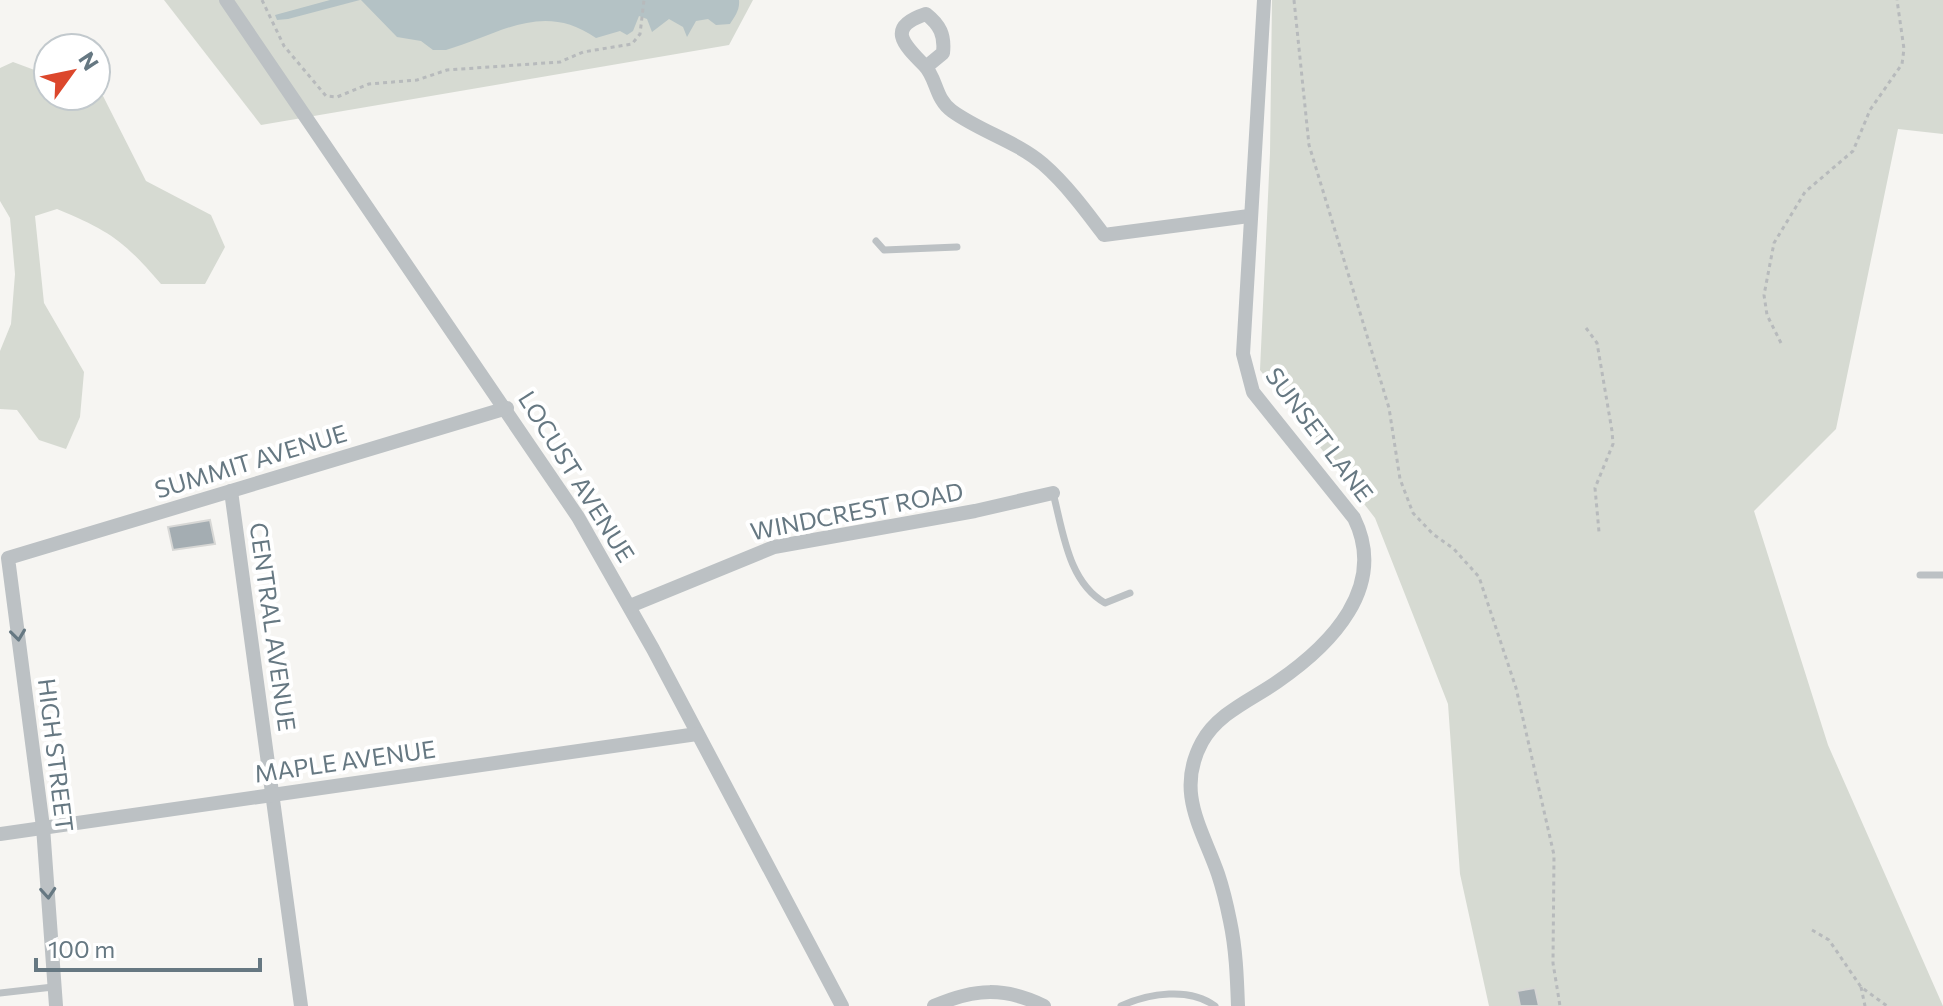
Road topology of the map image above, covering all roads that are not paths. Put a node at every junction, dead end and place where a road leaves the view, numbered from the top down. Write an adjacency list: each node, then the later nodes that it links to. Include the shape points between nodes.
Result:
1 (226, 0): 7 (street, LOCUST AVENUE)
2 (1264, 0): 4 (street, SUNSET LANE)
3 (926, 67): 4 (street, via 939,99 1045,166 1104,235)
4 (1249, 216): 28 (street, SUNSET LANE, via 1243,354 1248,381 1354,518 1367,558 1350,613 1335,631 1311,657 1211,727 1193,762 1192,815 1218,875 1231,923)
5 (876, 241): 6 (lane, via 884,250)
6 (957, 247)
7 (507, 408): 8 (street, SUMMIT AVENUE); 14 (street, LOCUST AVENUE)
8 (231, 491): 10 (street, SUMMIT AVENUE); 16 (street, CENTRAL AVENUE)
9 (1053, 493): 13 (lane, via 1070,558 1088,593 1105,603); 14 (street, WINDCREST ROAD, via 774,547)
10 (8, 558): 17 (street, HIGH STREET, one-way to 17)
11 (1920, 575): 12 (lane)
12 (1943, 575)
13 (1130, 593)
14 (630, 606): 15 (street, LOCUST AVENUE)
15 (697, 734): 16 (street, MAPLE AVENUE); 23 (street, LOCUST AVENUE)
16 (273, 794): 17 (street, MAPLE AVENUE); 22 (street, CENTRAL AVENUE)
17 (43, 827): 18 (street, MAPLE AVENUE); 19 (street, HIGH STREET, one-way to 19)
18 (0, 834)
19 (55, 987): 20 (lane); 21 (street, HIGH STREET)
20 (0, 993)
21 (56, 1006)
22 (301, 1006)
23 (842, 1006)
24 (934, 1006): 25 (street, via 986,990 1018,993)
25 (1044, 1006)
26 (1121, 1006): 27 (lane, via 1138,999 1198,994)
27 (1215, 1006)
28 (1238, 1006)

